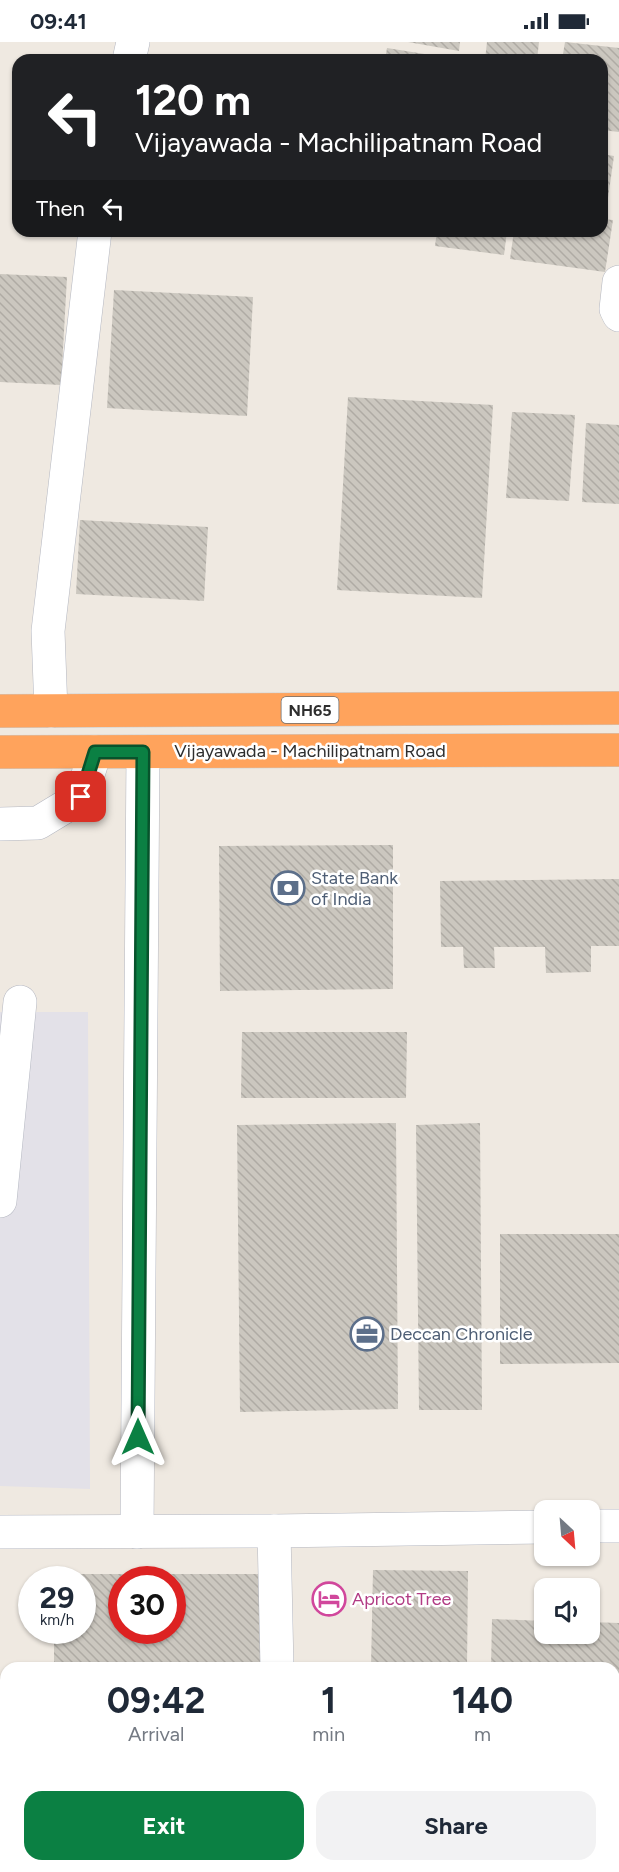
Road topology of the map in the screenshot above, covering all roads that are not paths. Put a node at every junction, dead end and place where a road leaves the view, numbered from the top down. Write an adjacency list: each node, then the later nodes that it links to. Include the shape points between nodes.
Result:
1 (94, 237): 7 (street, via 48,631)
2 (619, 282): 3 (street)
3 (619, 315)
4 (528, 708): 5 (highway, NH65); 7 (highway, NH65); 9 (highway)
5 (619, 708)
6 (0, 711): 7 (highway, NH65)
7 (51, 711)
8 (619, 750): 9 (highway, Vijayawada - Machilipatnam Road)
9 (525, 751): 12 (highway, Vijayawada - Machilipatnam Road)
10 (0, 752): 11 (highway, Vijayawada - Machilipatnam Road)
11 (95, 752): 12 (highway, Vijayawada - Machilipatnam Road); 13 (street, via 81,797 38,823)
12 (143, 752): 21 (street)
13 (0, 824)
14 (20, 1002): 15 (street)
15 (0, 1201)
16 (600, 1526): 17 (street)
17 (619, 1526)
18 (534, 1527): 19 (street)
19 (274, 1531): 21 (street); 22 (street)
20 (0, 1532): 21 (street)
21 (138, 1532)
22 (277, 1662)

